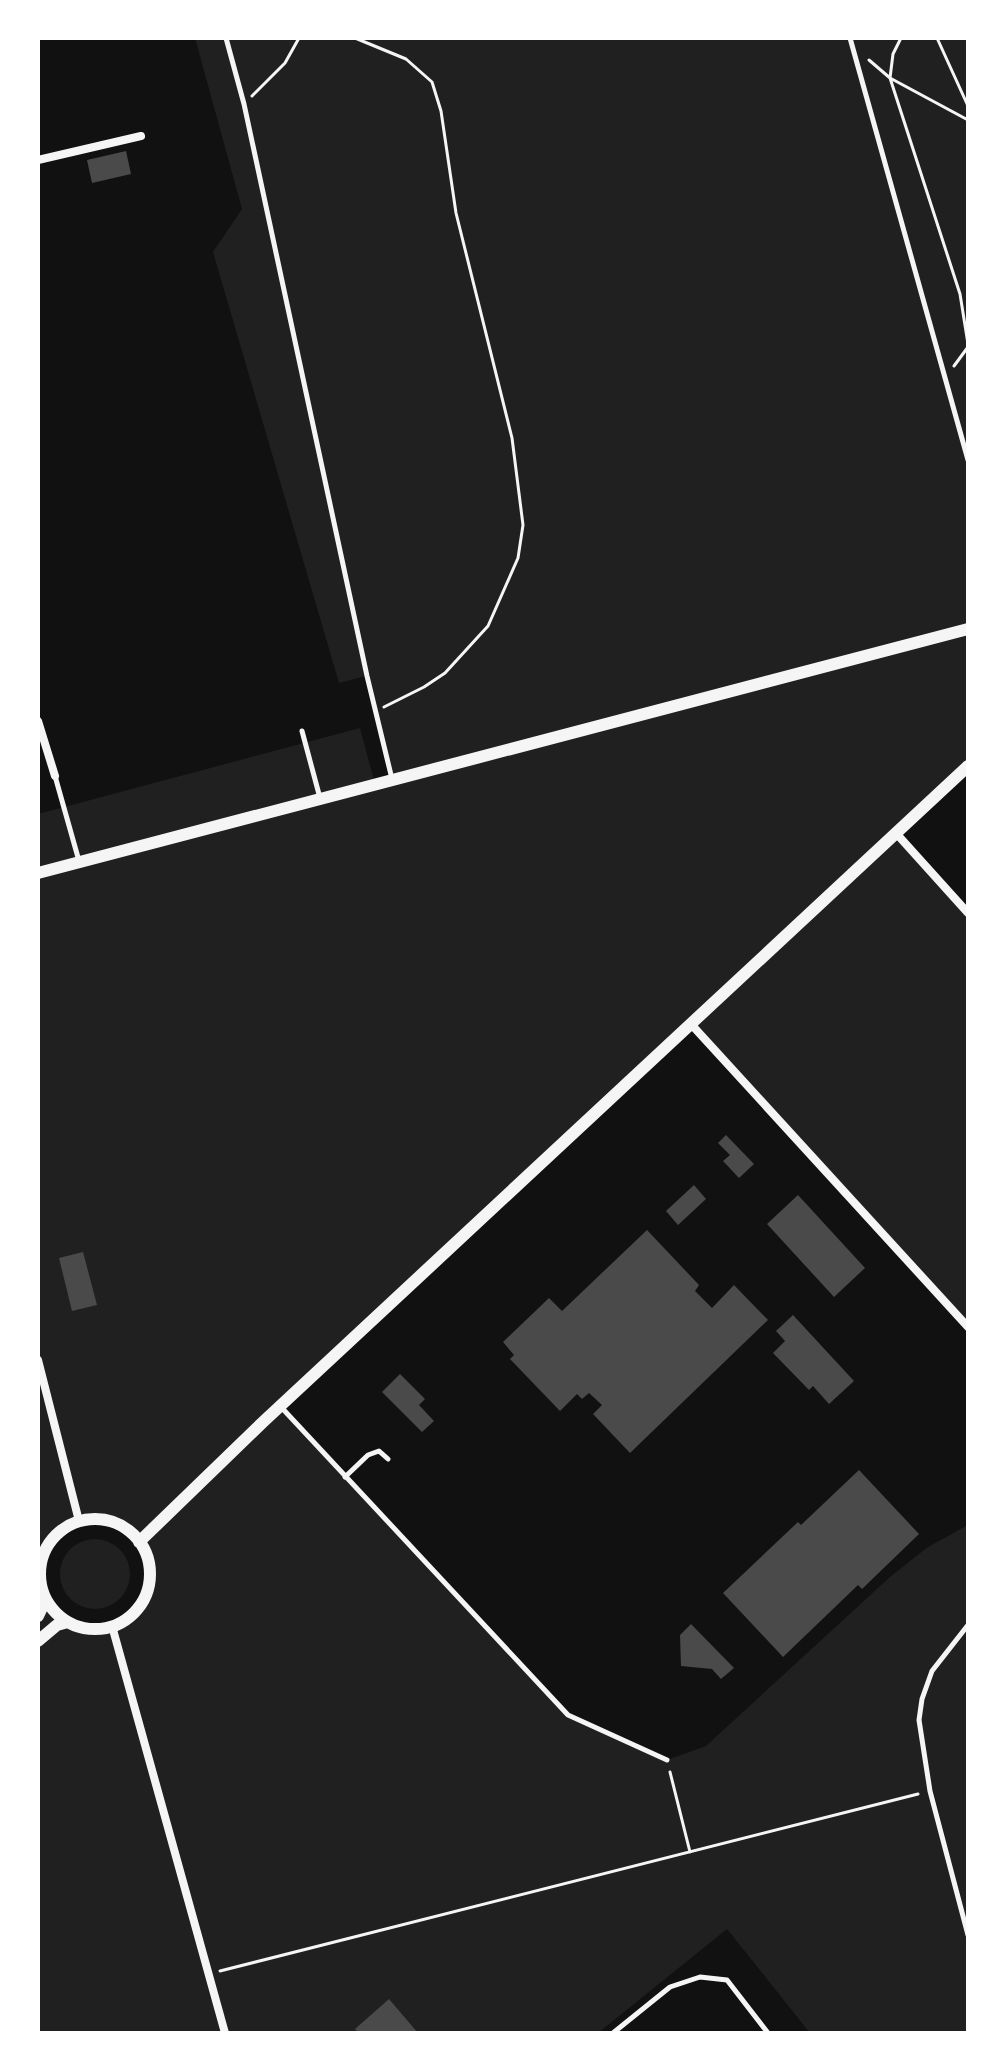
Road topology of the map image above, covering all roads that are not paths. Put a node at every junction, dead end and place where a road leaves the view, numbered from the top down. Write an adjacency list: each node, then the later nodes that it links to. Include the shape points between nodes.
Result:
1 (226, 38): 11 (lane)
2 (850, 38): 5 (lane)
3 (141, 136): 4 (street)
4 (38, 160)
5 (968, 460)
6 (968, 629): 11 (street)
7 (38, 721): 10 (street)
8 (302, 731): 12 (lane)
9 (968, 766): 13 (street)
10 (55, 776): 14 (lane)
11 (393, 780): 12 (street)
12 (320, 799): 14 (street)
13 (895, 832): 16 (street); 17 (street)
14 (79, 862): 15 (street)
15 (38, 873)
16 (968, 913)
17 (690, 1023): 18 (street); 20 (street)
18 (968, 1327)
19 (38, 1360): 23 (street)
20 (280, 1406): 22 (lane); 24 (street)
21 (388, 1459): 22 (lane, via 379,1451 368,1455)
22 (345, 1477): 32 (lane, via 568,1715)
23 (79, 1521): 24 (street, via 102,1519); 25 (street, via 55,1536)
24 (139, 1542): 30 (street, via 150,1570 148,1590 130,1616)
25 (41, 1554): 26 (street)
26 (46, 1599): 27 (street); 28 (street)
27 (38, 1616)
28 (68, 1622): 30 (street, via 94,1629); 31 (street)
29 (968, 1625): 33 (lane, via 932,1671 919,1720 930,1791)
30 (112, 1626): 35 (street)
31 (38, 1641)
32 (667, 1760)
33 (968, 1935)
34 (768, 2032): 36 (lane, via 727,1980 700,1977 670,1987)
35 (225, 2033)
36 (613, 2033)

